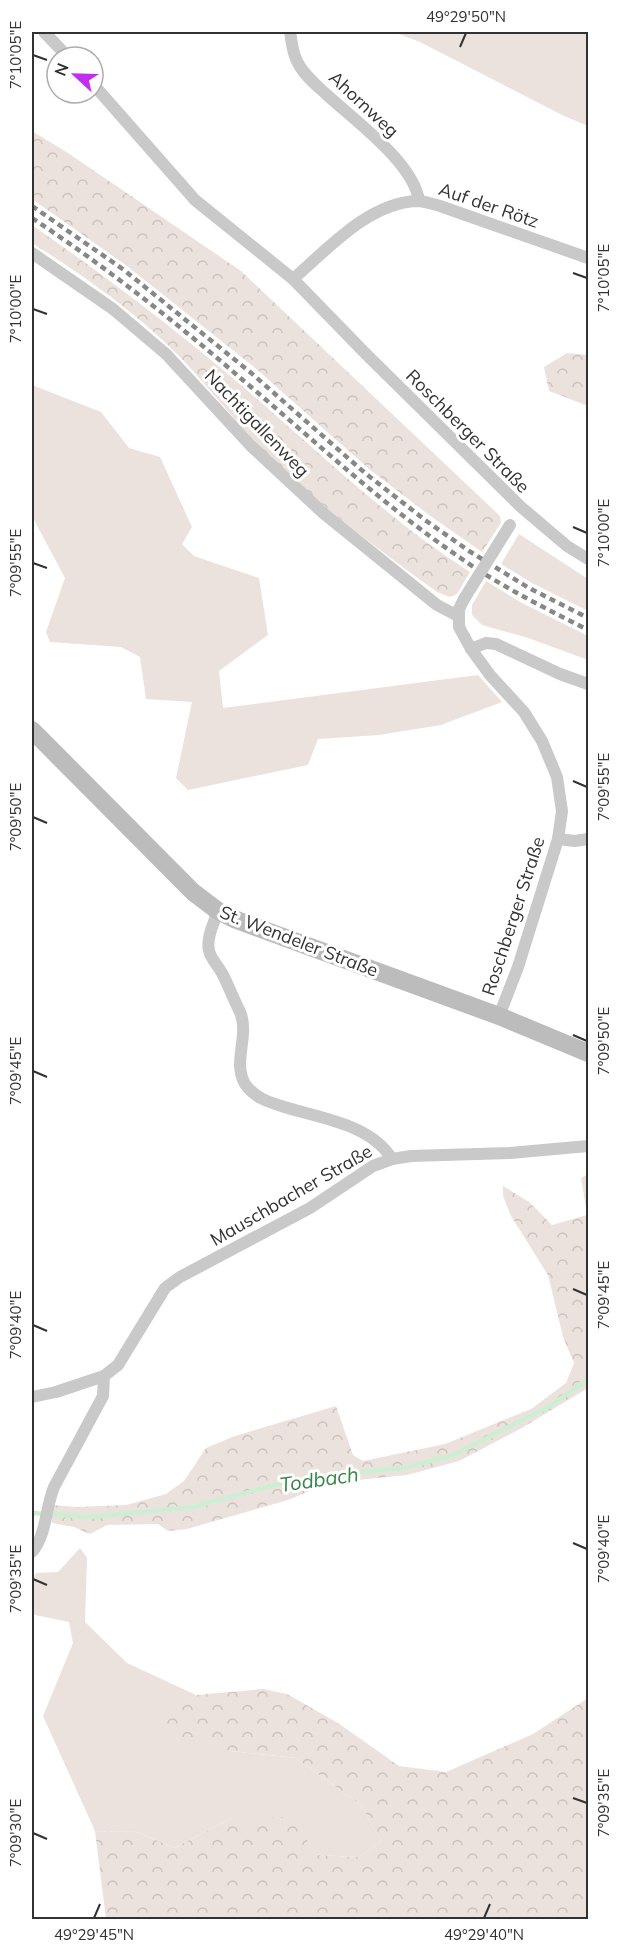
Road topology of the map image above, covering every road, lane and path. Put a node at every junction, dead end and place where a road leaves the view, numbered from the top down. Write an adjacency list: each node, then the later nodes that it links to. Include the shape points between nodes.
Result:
1 (44, 32): 3 (street)
2 (290, 32): 5 (street, Ahornweg, via 298,64 407,170)
3 (56, 45)
4 (105, 98): 8 (street, Roschberger Straße, via 195,200)
5 (419, 201): 7 (street, Auf der Rötz); 8 (street, Auf der Rötz, via 372,214)
6 (32, 253): 11 (street, Nachtigallenweg, via 113,309 166,354 251,446 322,512 437,605)
7 (588, 258)
8 (293, 279): 9 (street, Roschberger Straße)
9 (521, 507): 10 (street); 11 (street, Roschberger Straße, bridge, via 464,599)
10 (588, 559)
11 (458, 616): 12 (street, Roschberger Straße, via 459,627)
12 (471, 648): 13 (street, via 496,644); 15 (street, Roschberger Straße, via 524,712 542,741 557,777 562,811)
13 (588, 684)
14 (32, 730): 17 (main road, St. Wendeler Straße, via 193,892)
15 (558, 839): 16 (street); 18 (street, Roschberger Straße, via 519,967)
16 (588, 839)
17 (218, 911): 18 (main road, St. Wendeler Straße); 21 (street, via 209,937 209,951 242,1017 240,1070 245,1083 264,1100 373,1138)
18 (499, 1016): 19 (main road, St. Wendeler Straße)
19 (588, 1053)
20 (588, 1146): 21 (street, Mauschbacher Straße)
21 (392, 1159): 22 (street, Mauschbacher Straße, via 373,1166 310,1208 165,1288 118,1365)
22 (104, 1376): 23 (street, Mauschbacher Straße); 24 (street, via 103,1396 54,1487 41,1537)
23 (32, 1397)
24 (32, 1552)

